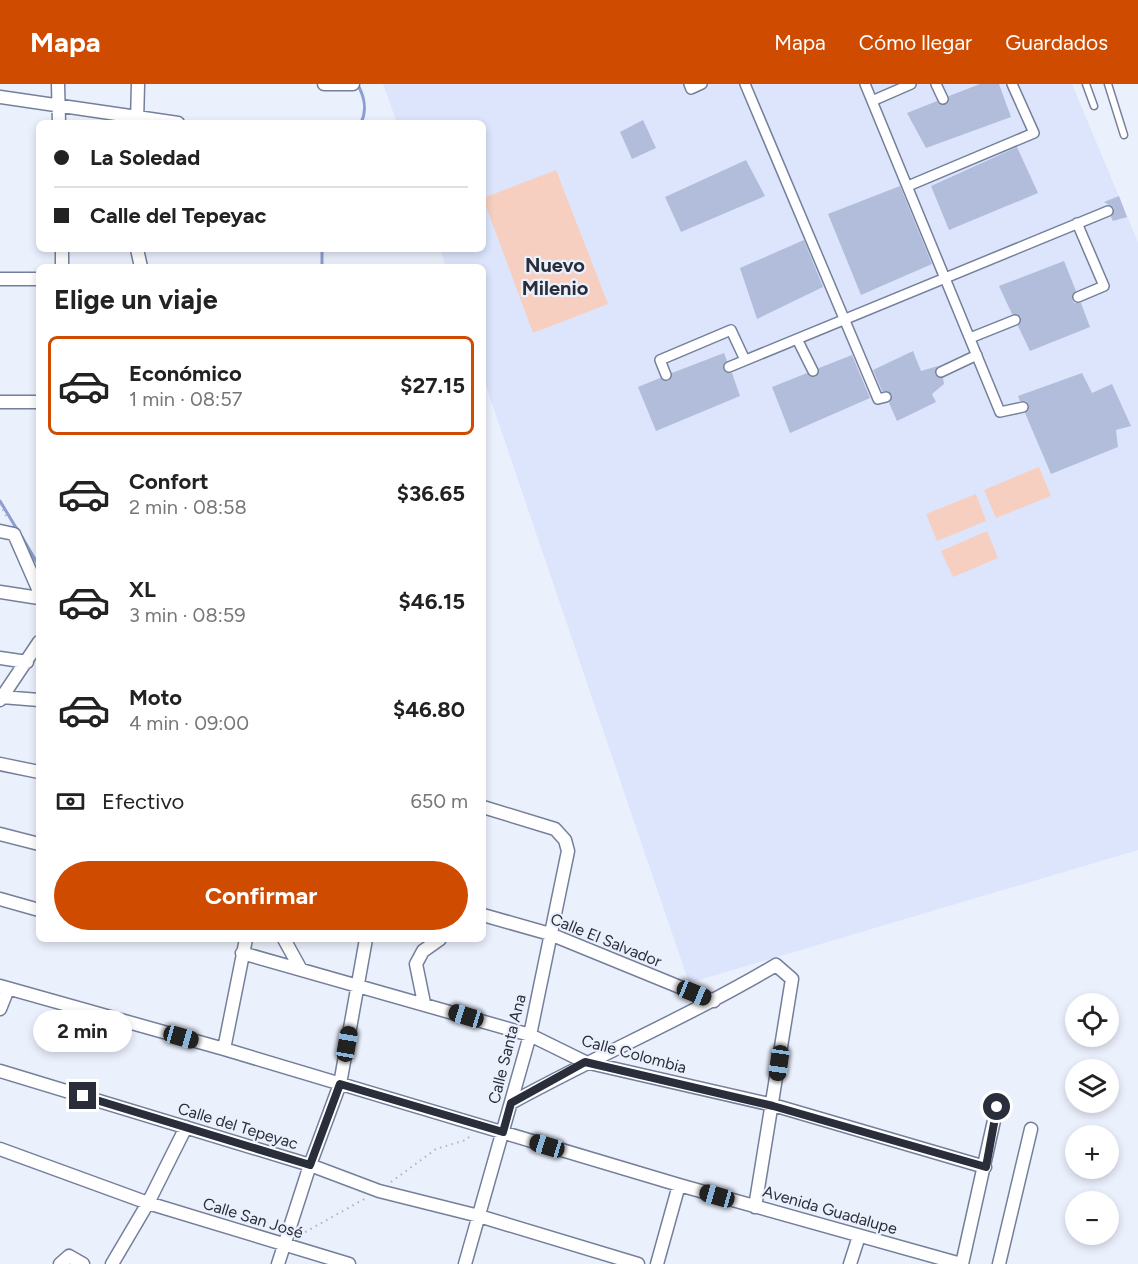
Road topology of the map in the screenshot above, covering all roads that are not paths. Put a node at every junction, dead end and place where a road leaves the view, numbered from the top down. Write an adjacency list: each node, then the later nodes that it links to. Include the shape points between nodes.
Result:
1 (58, 84): 17 (street)
2 (138, 84): 21 (street)
3 (324, 84): 4 (street)
4 (352, 84)
5 (689, 84): 6 (street, via 691,89)
6 (702, 84)
7 (745, 84): 30 (street)
8 (865, 84): 16 (street)
9 (911, 84): 16 (street)
10 (936, 84): 15 (street)
11 (1012, 84): 23 (street, via 1034,133)
12 (1086, 84): 18 (lane)
13 (1108, 84): 22 (lane)
14 (0, 97): 17 (street)
15 (944, 99)
16 (872, 101): 23 (street)
17 (59, 106): 19 (street); 20 (street); 21 (street)
18 (1094, 106)
19 (59, 120)
20 (67, 120)
21 (137, 120)
22 (1124, 135)
23 (908, 186): 26 (street)
24 (1108, 211): 25 (street)
25 (1077, 224): 26 (street); 29 (street, via 1104,286)
26 (945, 278): 30 (street); 32 (street)
27 (0, 279): 28 (street)
28 (36, 279)
29 (1078, 297)
30 (843, 320): 33 (street); 40 (street, via 878,399)
31 (1015, 320): 32 (street)
32 (970, 338): 34 (street)
33 (798, 339): 35 (street); 37 (street)
34 (977, 355): 38 (street); 43 (street, via 1000,412)
35 (745, 360): 36 (street); 39 (street, via 731,330 660,360)
36 (729, 367)
37 (813, 371)
38 (941, 372)
39 (666, 375)
40 (886, 397)
41 (0, 402): 42 (street)
42 (36, 402)
43 (1023, 407)
44 (0, 531): 45 (street, via 14,534)
45 (36, 584)
46 (0, 592): 47 (street)
47 (36, 598)
48 (36, 647): 50 (street)
49 (0, 658): 50 (street)
50 (27, 662): 51 (street)
51 (1, 698): 52 (street)
52 (36, 700)
53 (0, 764): 54 (street)
54 (36, 771)
55 (486, 808): 61 (street, Calle Santa Ana, via 555,829 565,840 568,851)
56 (0, 834): 57 (street)
57 (36, 843)
58 (0, 899): 59 (street)
59 (36, 909)
60 (486, 916): 61 (street, Calle El Salvador)
61 (550, 934): 70 (street, Calle El Salvador); 73 (street, Calle Santa Ana)
62 (245, 942): 66 (street)
63 (286, 942): 67 (street)
64 (365, 942): 68 (street)
65 (436, 942): 71 (street, via 423,951 416,964)
66 (242, 953): 67 (street, Calle Colombia); 74 (street)
67 (300, 968): 68 (street, Calle Colombia)
68 (358, 984): 71 (street, Calle Colombia); 77 (street)
69 (4, 988): 72 (street); 74 (street, Avenida Guadalupe)
70 (714, 1001): 75 (street); 79 (street, via 776,965 792,979)
71 (424, 1003): 73 (street, Calle Colombia)
72 (0, 1009)
73 (530, 1035): 75 (street, Calle Colombia); 78 (street, Calle Santa Ana)
74 (224, 1049): 77 (street, Avenida Guadalupe)
75 (585, 1062): 78 (street); 79 (street, Calle Colombia)
76 (0, 1071): 81 (street, Calle del Tepeyac)
77 (340, 1084): 83 (street, Avenida Guadalupe); 85 (street)
78 (511, 1103): 83 (street, Calle Santa Ana)
79 (773, 1106): 86 (street, Calle Colombia); 89 (street)
80 (997, 1107): 86 (street)
81 (186, 1127): 85 (street, Calle del Tepeyac); 88 (street)
82 (1031, 1129): 103 (street)
83 (503, 1132): 87 (street, Avenida Guadalupe); 90 (street, Calle Santa Ana)
84 (0, 1149): 88 (street, Calle San José)
85 (310, 1165): 90 (street, Calle del Tepeyac, via 379,1191); 92 (street)
86 (986, 1167): 102 (street)
87 (679, 1185): 89 (street, Avenida Guadalupe); 100 (street)
88 (148, 1203): 92 (street, Calle San José); 95 (street)
89 (755, 1207): 91 (street, Avenida Guadalupe)
90 (479, 1216): 98 (street, Calle Santa Ana); 99 (street, Calle del Tepeyac)
91 (860, 1236): 101 (street); 102 (street, Avenida Guadalupe)
92 (284, 1244): 96 (street); 97 (street, Calle San José)
93 (60, 1264): 94 (street, via 69,1256)
94 (83, 1264)
95 (112, 1264)
96 (278, 1264)
97 (348, 1264)
98 (465, 1264)
99 (638, 1264)
100 (657, 1264)
101 (850, 1264)
102 (962, 1264)
103 (999, 1264)

